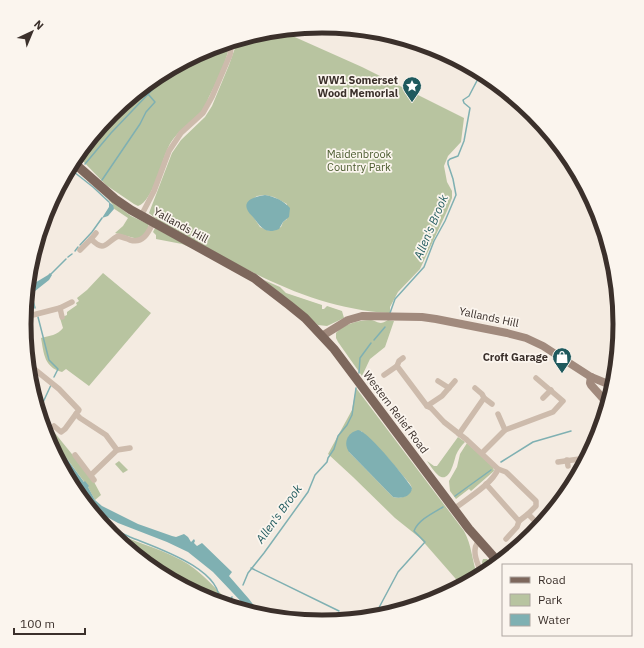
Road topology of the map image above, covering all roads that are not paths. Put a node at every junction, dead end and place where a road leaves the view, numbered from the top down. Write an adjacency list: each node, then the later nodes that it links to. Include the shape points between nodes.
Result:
1 (231, 47): 3 (street, via 212,98 203,113 181,133 168,151 154,191)
2 (77, 166): 3 (main road, Yallands Hill, via 115,199)
3 (141, 216): 4 (main road, Yallands Hill)
4 (153, 223): 6 (street, via 145,238 136,241 118,236 102,247); 8 (main road, Yallands Hill, via 254,278)
5 (96, 233): 6 (street)
6 (91, 239): 7 (street)
7 (80, 250)
8 (271, 290): 13 (main road, Western Relief Road)
9 (72, 302): 10 (street)
10 (60, 308): 11 (street); 12 (street)
11 (31, 315)
12 (62, 317)
13 (322, 336): 18 (street, Yallands Hill, via 338,325 362,316 436,319 526,338); 46 (main road, Western Relief Road)
14 (403, 358): 15 (street)
15 (397, 366): 17 (street); 30 (street)
16 (34, 369): 31 (street, via 68,398 79,410)
17 (384, 375)
18 (591, 377): 22 (street, Yallands Hill); 28 (street, via 591,385)
19 (536, 378): 25 (street)
20 (438, 381): 23 (street)
21 (455, 381): 23 (street)
22 (606, 383)
23 (449, 388): 30 (street)
24 (475, 388): 26 (street)
25 (551, 390): 27 (street); 34 (street, via 563,401 553,412)
26 (484, 398): 29 (street); 35 (street)
27 (544, 398)
28 (603, 399)
29 (492, 404)
30 (427, 406): 35 (street)
31 (76, 414): 33 (street, via 61,435); 37 (street, via 106,435)
32 (498, 414): 34 (street)
33 (54, 426)
34 (505, 430): 38 (street)
35 (459, 434): 38 (street)
36 (130, 448): 37 (street)
37 (117, 450): 43 (street)
38 (482, 453): 42 (street)
39 (75, 455): 43 (street)
40 (579, 460): 41 (street)
41 (558, 462)
42 (498, 469): 45 (street); 47 (street, via 506,472 536,501 537,505)
43 (91, 475): 44 (street)
44 (94, 480)
45 (486, 484): 46 (street); 48 (street)
46 (454, 508): 51 (main road, Western Relief Road)
47 (528, 514): 48 (street); 49 (street)
48 (519, 520): 50 (street, via 517,527)
49 (536, 522)
50 (506, 539)
51 (479, 541): 52 (main road, Western Relief Road); 53 (street, via 474,552)
52 (496, 558)
53 (480, 569)

